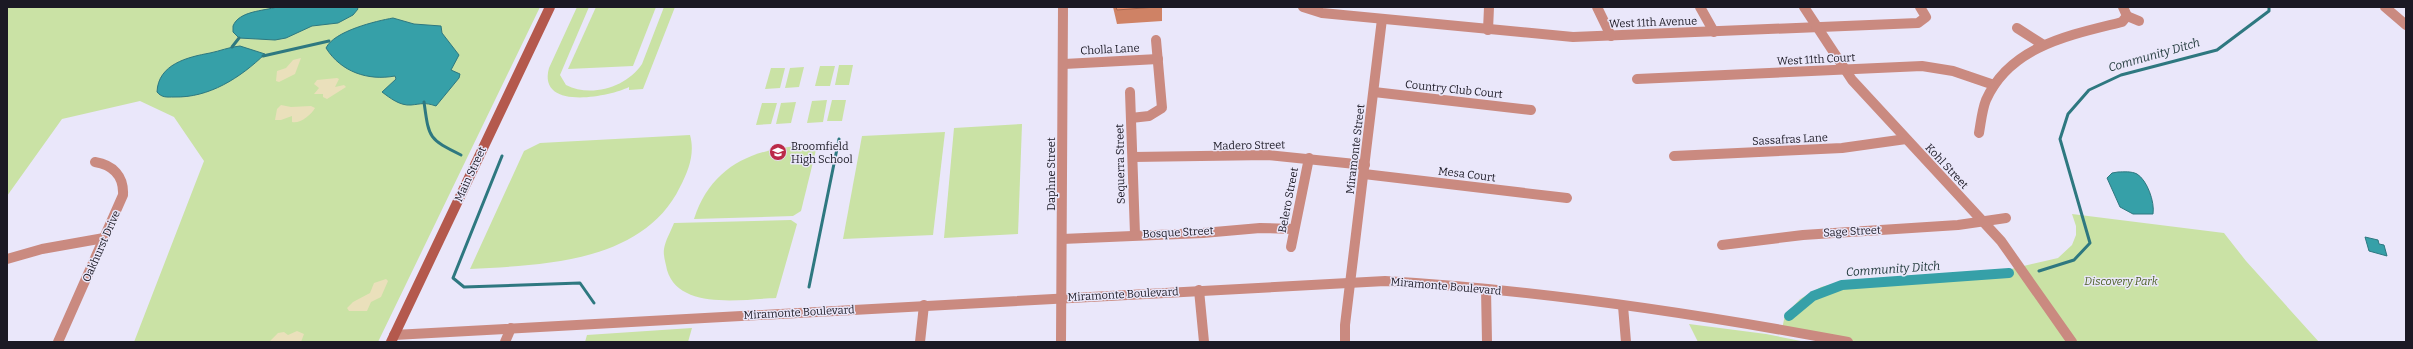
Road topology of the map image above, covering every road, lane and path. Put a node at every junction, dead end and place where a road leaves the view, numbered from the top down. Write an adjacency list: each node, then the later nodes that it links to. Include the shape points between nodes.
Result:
1 (550, 7): 55 (main road, Main Street)
2 (1063, 7): 23 (street, Daphne Street)
3 (1303, 7): 12 (street, West 11th Avenue, via 1322,13)
4 (1489, 7): 17 (street)
5 (1597, 7): 19 (street)
6 (1700, 7): 18 (street)
7 (1804, 7): 15 (street, Kohl Street)
8 (1920, 7): 15 (street, West 11th Avenue, via 1925,14 1925,20 1918,22)
9 (2123, 7): 11 (street)
10 (2384, 7): 14 (street)
11 (2127, 16): 13 (street); 21 (street, via 2122,22)
12 (1382, 19): 17 (street, West 11th Avenue); 28 (street, Miramonte Street)
13 (2139, 21)
14 (2406, 25)
15 (1817, 27): 18 (street, West 11th Avenue); 24 (street, Kohl Street)
16 (2017, 28): 21 (street)
17 (1488, 30): 19 (street, West 11th Avenue, via 1563,37)
18 (1714, 32): 19 (street, West 11th Avenue)
19 (1611, 36)
20 (1156, 40): 22 (street)
21 (2042, 44): 26 (street, via 2014,62)
22 (1158, 59): 23 (street, Cholla Lane); 30 (street, via 1162,108 1149,116)
23 (1064, 64): 44 (street, Daphne Street)
24 (1845, 69): 25 (street, West 11th Court); 26 (street, West 11th Court, via 1932,67 1958,72); 32 (street, Kohl Street)
25 (1637, 79)
26 (1994, 85): 31 (street, via 1986,100)
27 (1130, 92): 30 (street, Sequerra Street)
28 (1374, 92): 29 (street, Country Club Court); 37 (street, Miramonte Street)
29 (1531, 110)
30 (1131, 118): 34 (street, Sequerra Street)
31 (1979, 133)
32 (1906, 139): 33 (street, Sassafras Lane, via 1842,148); 40 (street, Kohl Street)
33 (1674, 156)
34 (1133, 157): 35 (street, Madero Street, via 1268,155); 42 (street, Sequerra Street, via 1130,180)
35 (1309, 158): 37 (street, Madero Street); 41 (street, Belero Street)
36 (96, 162): 43 (street, Oakhurst Drive, via 111,166 124,187)
37 (1364, 169): 38 (street, Mesa Court); 48 (street, Miramonte Street)
38 (1567, 198)
39 (2006, 218): 40 (street, Sage Street)
40 (1983, 221): 45 (street, Sage Street, via 1958,225 1803,235); 65 (street, Kohl Street, via 2010,252)
41 (1294, 229): 42 (street, Bosque Street, via 1280,226 1204,233); 46 (street, Belero Street)
42 (1135, 234): 44 (street, Bosque Street)
43 (104, 238): 47 (street, via 42,249); 56 (street, Oakhurst Drive)
44 (1062, 238): 51 (street, Daphne Street)
45 (1722, 245)
46 (1291, 247)
47 (7, 259)
48 (1351, 281): 49 (street, Miramonte Boulevard, via 1427,282); 50 (street, Miramonte Boulevard); 61 (street, Miramonte Street)
49 (1486, 289): 53 (street, Miramonte Boulevard); 62 (street)
50 (1199, 290): 51 (street, Miramonte Boulevard); 60 (street)
51 (1062, 298): 52 (street, Miramonte Boulevard); 59 (street, Daphne Street)
52 (924, 306): 54 (street, Miramonte Boulevard); 58 (street)
53 (1623, 306): 63 (street); 64 (street, Miramonte Boulevard, via 1731,320)
54 (511, 328): 55 (street, Miramonte Boulevard); 57 (street)
55 (392, 338)
56 (58, 342)
57 (505, 342)
58 (920, 342)
59 (1062, 342)
60 (1204, 342)
61 (1344, 342)
62 (1487, 342)
63 (1626, 342)
64 (1848, 342)
65 (2072, 342)

